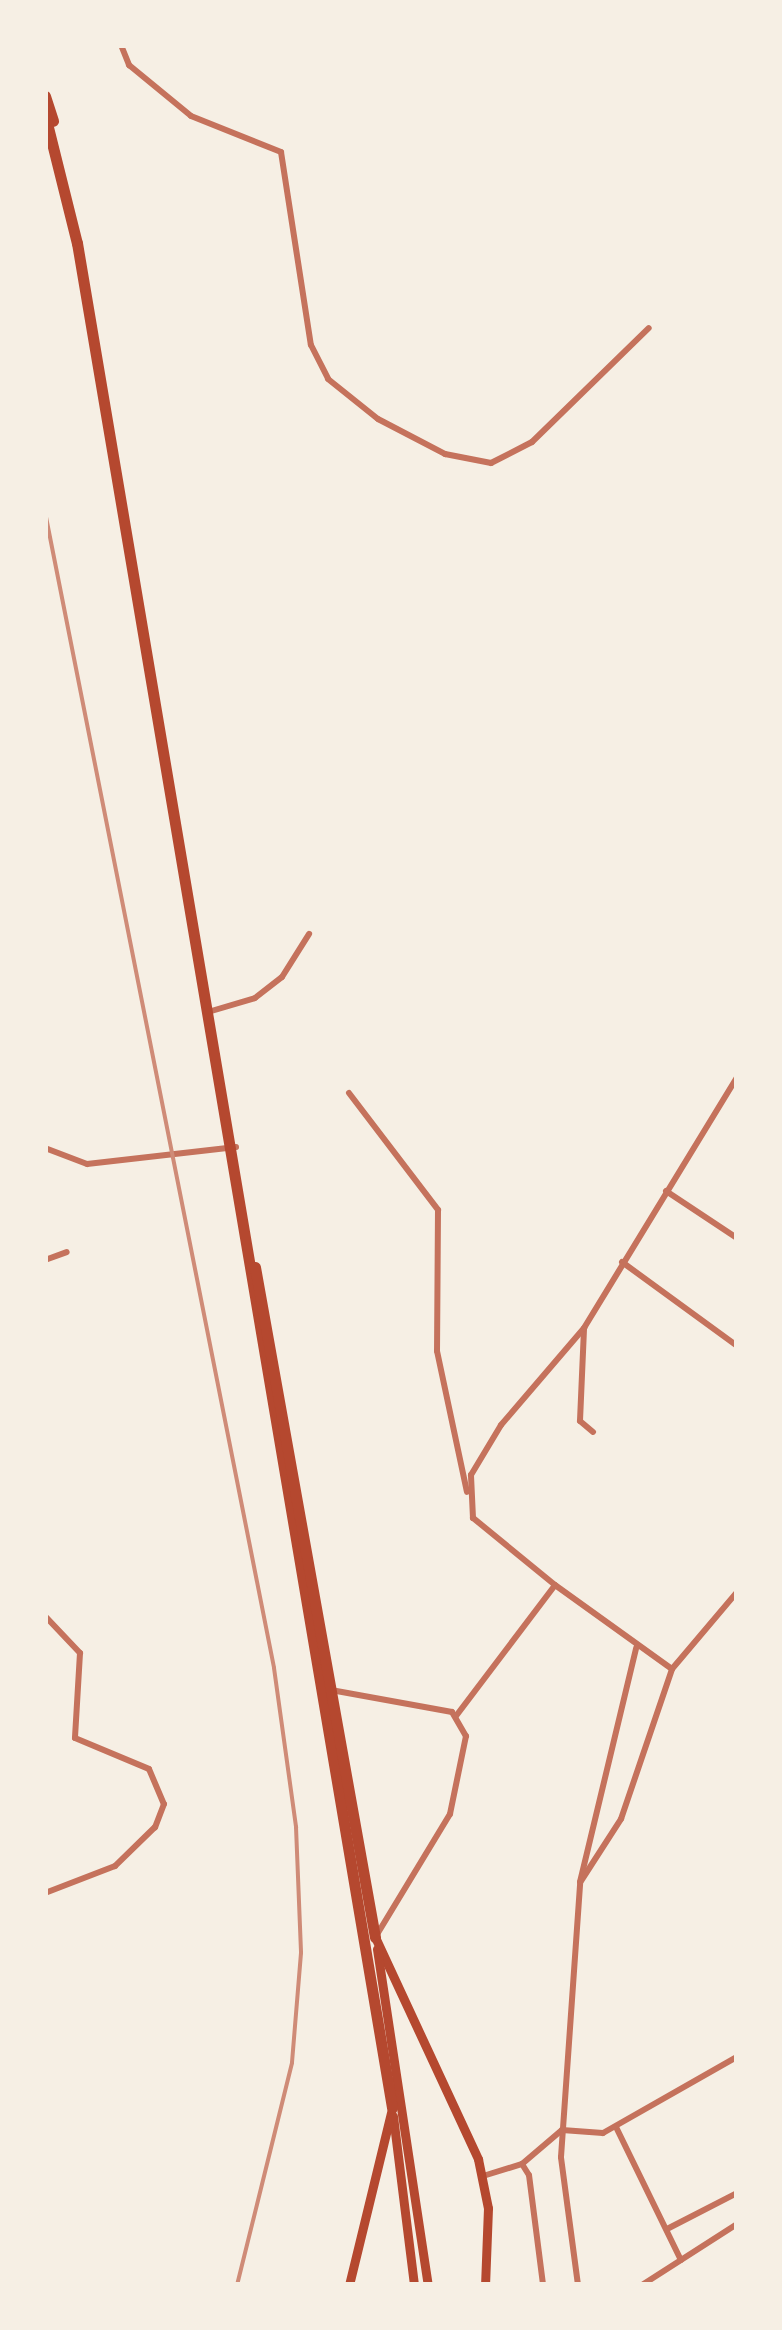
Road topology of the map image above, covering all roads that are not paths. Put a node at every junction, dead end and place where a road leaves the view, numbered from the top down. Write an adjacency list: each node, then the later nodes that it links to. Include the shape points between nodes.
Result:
1 (120, 45): 4 (street, via 129,66 191,116 281,152 311,345 328,379 378,419 446,454 491,464 532,442)
2 (45, 96): 6 (highway, via 72,187)
3 (45, 115): 6 (highway, via 77,244)
4 (649, 328)
5 (309, 934): 6 (street, via 282,977)
6 (211, 1012): 10 (highway)
7 (737, 1076): 11 (street)
8 (349, 1093): 19 (street, via 438,1210 437,1352)
9 (45, 1148): 10 (street, via 87,1164)
10 (233, 1148): 25 (highway); 31 (highway)
11 (666, 1191): 12 (street); 15 (street)
12 (737, 1238)
13 (67, 1252): 14 (street)
14 (45, 1260)
15 (622, 1262): 16 (street); 17 (street)
16 (584, 1328): 18 (street, via 580,1421); 19 (street, via 500,1424)
17 (737, 1346)
18 (593, 1432)
19 (469, 1498): 20 (street, via 488,1536)
20 (555, 1585): 23 (street); 26 (street)
21 (737, 1592): 24 (street)
22 (45, 1616): 28 (street, via 80,1653 76,1738 148,1768 164,1804 155,1827 115,1866)
23 (636, 1648): 24 (street); 27 (street)
24 (672, 1669): 27 (street, via 621,1819)
25 (331, 1690): 26 (street); 29 (highway)
26 (456, 1716): 29 (street, via 466,1736 464,1781)
27 (580, 1882): 33 (street)
28 (45, 1893)
29 (375, 1937): 35 (main road, via 438,2058); 42 (main road)
30 (737, 2057): 32 (street)
31 (392, 2108): 40 (main road); 41 (main road)
32 (616, 2127): 33 (street); 38 (street)
33 (562, 2130): 34 (street); 45 (street)
34 (522, 2164): 35 (street); 44 (street)
35 (483, 2176): 43 (main road)
36 (737, 2193): 38 (street)
37 (737, 2224): 39 (street)
38 (667, 2228): 39 (street)
39 (682, 2260): 46 (street)
40 (349, 2285)
41 (414, 2285)
42 (428, 2285)
43 (485, 2285)
44 (543, 2285)
45 (578, 2285)
46 (642, 2285)

